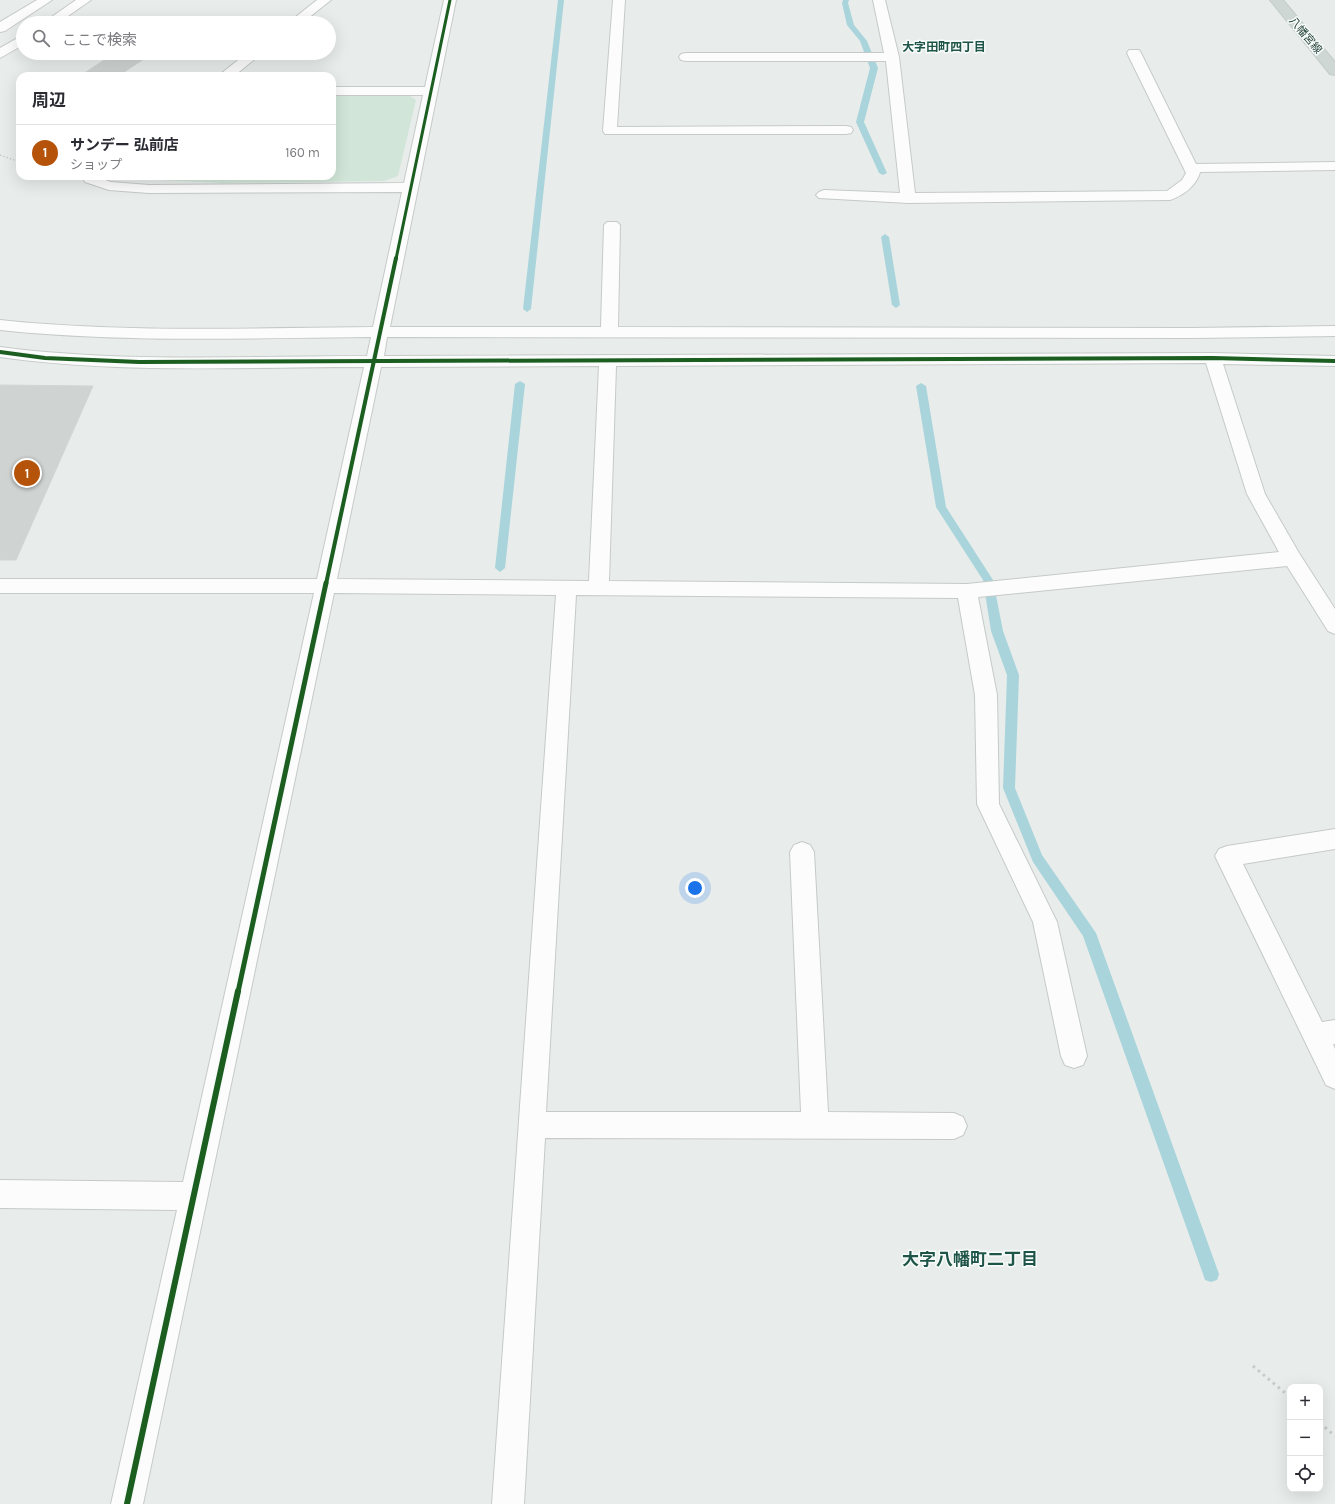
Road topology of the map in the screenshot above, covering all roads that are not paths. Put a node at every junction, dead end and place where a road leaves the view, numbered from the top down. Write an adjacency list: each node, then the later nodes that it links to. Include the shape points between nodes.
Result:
1 (46, 0): 8 (street)
2 (85, 0): 9 (street)
3 (324, 0): 10 (street)
4 (450, 0): 22 (street)
5 (619, 0): 23 (street, via 610,131)
6 (879, 0): 17 (street)
7 (1276, 0): 19 (main road, 八幡宮線)
8 (20, 16)
9 (59, 16)
10 (303, 16)
11 (16, 18): 12 (street)
12 (0, 28)
13 (16, 44): 14 (street)
14 (0, 54)
15 (1134, 54): 25 (street)
16 (686, 57): 17 (street)
17 (892, 57): 29 (street)
18 (246, 60): 20 (street)
19 (1335, 71)
20 (230, 72)
21 (336, 91): 22 (street)
22 (431, 92): 27 (street)
23 (846, 130)
24 (1335, 166): 25 (street)
25 (1190, 168): 29 (street, via 1193,174 1188,183 1170,195)
26 (93, 180): 27 (street, via 109,186 149,189)
27 (410, 187): 33 (street)
28 (824, 195): 29 (street)
29 (908, 198)
30 (612, 225): 34 (street)
31 (0, 325): 33 (street, via 58,331 146,334)
32 (1335, 331): 34 (street)
33 (380, 332): 34 (street); 39 (street)
34 (608, 333)
35 (0, 352): 39 (street, via 45,358 139,362)
36 (1213, 358): 37 (street); 38 (street); 40 (street, via 1256,494)
37 (608, 361): 39 (street); 44 (street)
38 (1335, 361)
39 (374, 362): 42 (street)
40 (1292, 558): 45 (street); 46 (street)
41 (0, 586): 42 (street)
42 (326, 586): 43 (street); 56 (street)
43 (566, 589): 44 (street); 52 (street)
44 (599, 589): 45 (street)
45 (967, 591): 50 (street, via 986,695 988,804 1045,922)
46 (1335, 626)
47 (1335, 839): 49 (street, via 1226,856)
48 (802, 852): 53 (street)
49 (1325, 1034): 51 (street)
50 (1074, 1056)
51 (1335, 1076)
52 (532, 1124): 53 (street); 58 (street)
53 (815, 1126): 54 (street)
54 (954, 1126)
55 (0, 1194): 56 (street)
56 (194, 1196): 57 (street)
57 (127, 1504)
58 (508, 1504)

